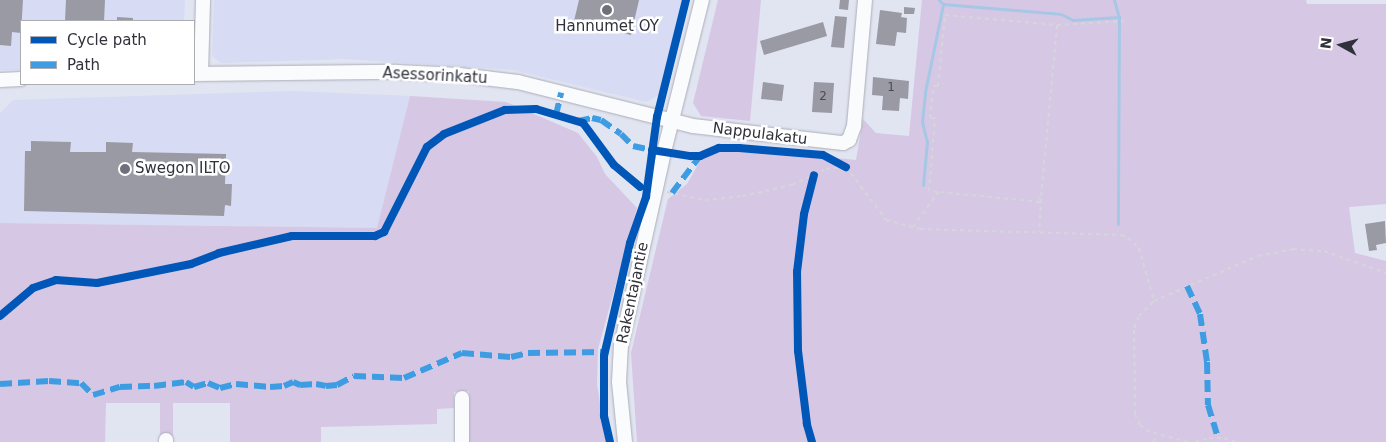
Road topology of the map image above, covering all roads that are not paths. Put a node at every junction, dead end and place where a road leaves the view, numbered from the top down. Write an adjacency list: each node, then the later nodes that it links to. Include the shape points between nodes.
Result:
1 (203, 0): 4 (street)
2 (702, 0): 7 (street, Rakentajantie)
3 (865, 0): 7 (street, Nappulakatu, via 854,126 849,140 836,143)
4 (197, 74): 7 (street, Asessorinkatu, via 397,72 460,75 518,82)
5 (0, 80): 6 (street)
6 (20, 80)
7 (672, 121): 10 (street, Rakentajantie, via 621,346 619,382)
8 (462, 398): 9 (street)
9 (462, 442)
10 (625, 442)

